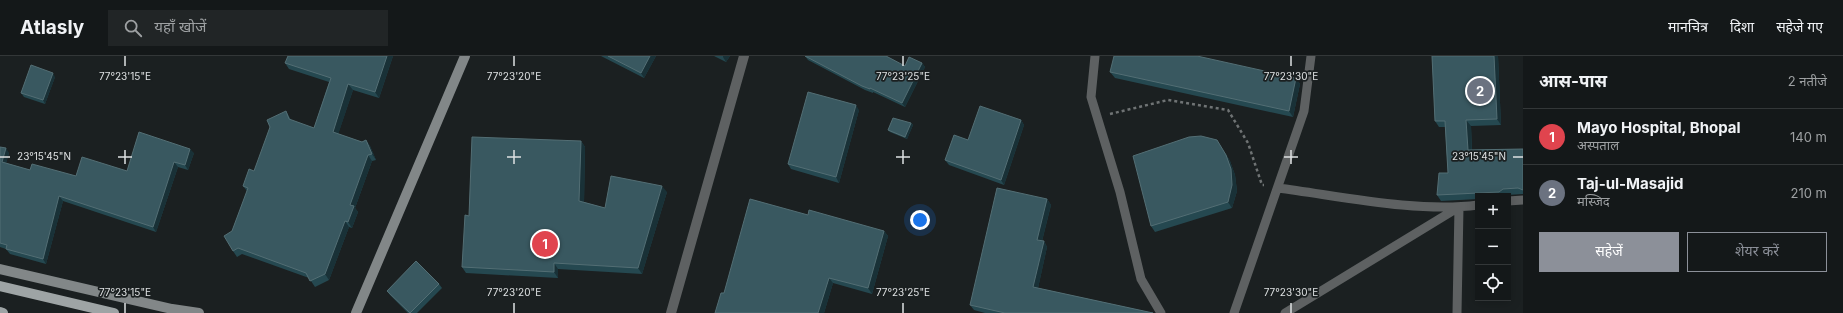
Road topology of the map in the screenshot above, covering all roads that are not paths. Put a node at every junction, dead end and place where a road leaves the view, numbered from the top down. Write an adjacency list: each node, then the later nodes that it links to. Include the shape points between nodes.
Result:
1 (465, 56): 14 (street)
2 (744, 56): 15 (street)
3 (1095, 56): 16 (lane, via 1091,96 1120,192 1141,280)
4 (1311, 56): 5 (lane, via 1304,111)
5 (1278, 188): 9 (lane, via 1392,204); 17 (lane)
6 (1523, 200): 7 (lane)
7 (1511, 201)
8 (1475, 205): 9 (lane)
9 (1459, 207): 18 (lane); 19 (lane)
10 (0, 269): 13 (street, via 172,310)
11 (0, 286): 12 (main road)
12 (114, 313)
13 (199, 313)
14 (356, 313)
15 (671, 313)
16 (1161, 313)
17 (1234, 313)
18 (1285, 313)
19 (1457, 313)

